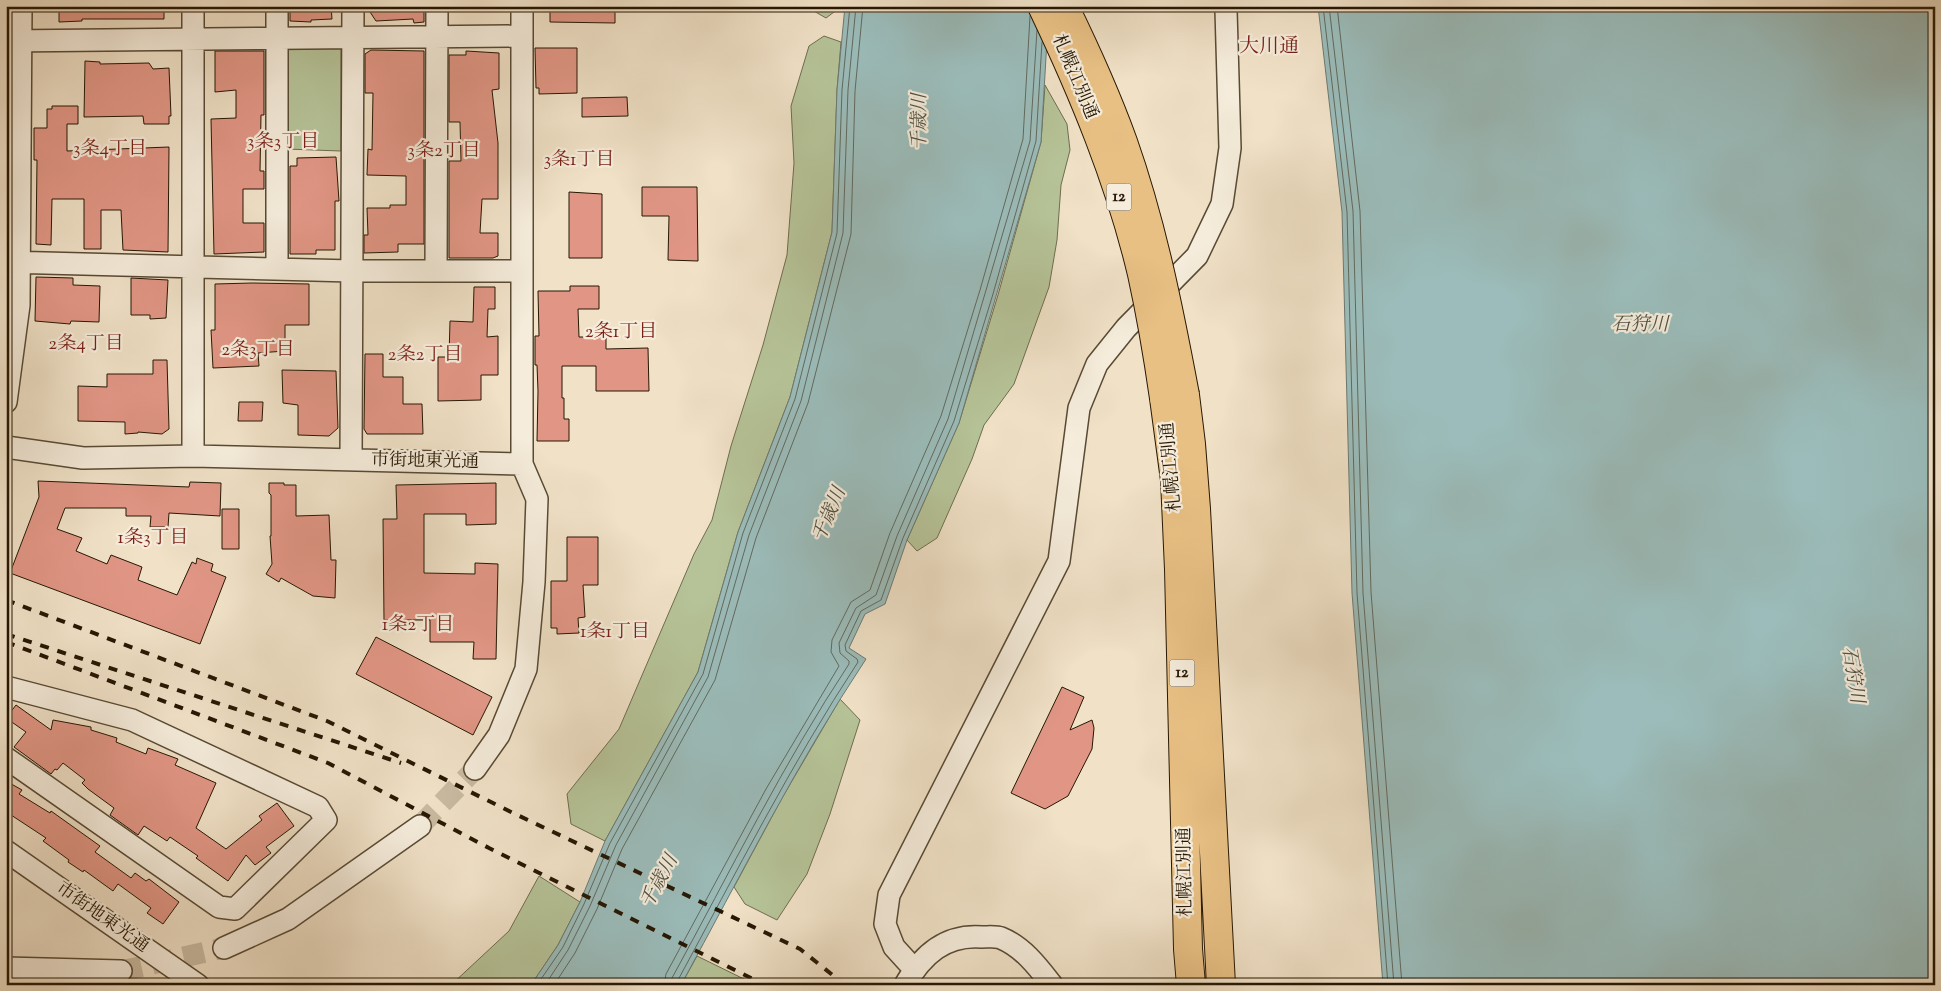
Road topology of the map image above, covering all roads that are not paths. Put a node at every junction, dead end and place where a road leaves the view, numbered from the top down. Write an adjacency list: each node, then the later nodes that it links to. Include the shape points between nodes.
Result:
1 (20, 6): 15 (street)
2 (193, 6): 14 (street)
3 (277, 6): 13 (street)
4 (353, 6): 12 (street)
5 (437, 6): 10 (street)
6 (522, 6): 11 (street)
7 (1042, 6): 22 (highway, 札幌江別通 / 12, bridge, via 1084,97 1104,150 1126,216)
8 (1064, 6): 22 (highway, 札幌江別通 / 12, bridge, via 1099,80 1143,204 1172,324)
9 (1226, 10): 36 (street, via 1230,148 1222,204 1197,256 1126,328 1097,364 1079,408 1059,561 889,895 886,924)
10 (437, 36): 11 (street); 12 (street); 20 (street)
11 (522, 36): 21 (street)
12 (352, 37): 13 (street); 19 (street)
13 (277, 38): 14 (street); 18 (street)
14 (193, 40): 15 (street); 17 (street)
15 (13, 41): 16 (street)
16 (13, 262): 17 (street); 23 (street, via 19,305)
17 (193, 268): 18 (street); 25 (street)
18 (277, 269): 19 (street)
19 (352, 271): 20 (street); 26 (street)
20 (436, 271): 21 (street)
21 (522, 271): 27 (street)
22 (1175, 397): 39 (highway, 札幌江別通 / 12); 40 (highway, 札幌江別通 / 12, via 1191,444)
23 (6, 402)
24 (6, 447): 25 (street, 市街地東光通, via 82,458)
25 (193, 456): 26 (street, 市街地東光通)
26 (351, 460): 27 (street, 市街地東光通)
27 (522, 464): 30 (street, via 538,499 526,669 499,735)
28 (6, 687): 29 (street, via 132,720 318,808 326,820 235,910 219,907)
29 (6, 758)
30 (475, 769)
31 (420, 826): 33 (street, via 288,919)
32 (6, 851): 37 (street, 市街地東光通)
33 (224, 948)
34 (6, 968): 35 (street, 市街地東光通)
35 (121, 972)
36 (909, 977): 38 (street, via 932,950 967,936 1000,938 1029,956)
37 (198, 985)
38 (1052, 985)
39 (1191, 985)
40 (1221, 985)

